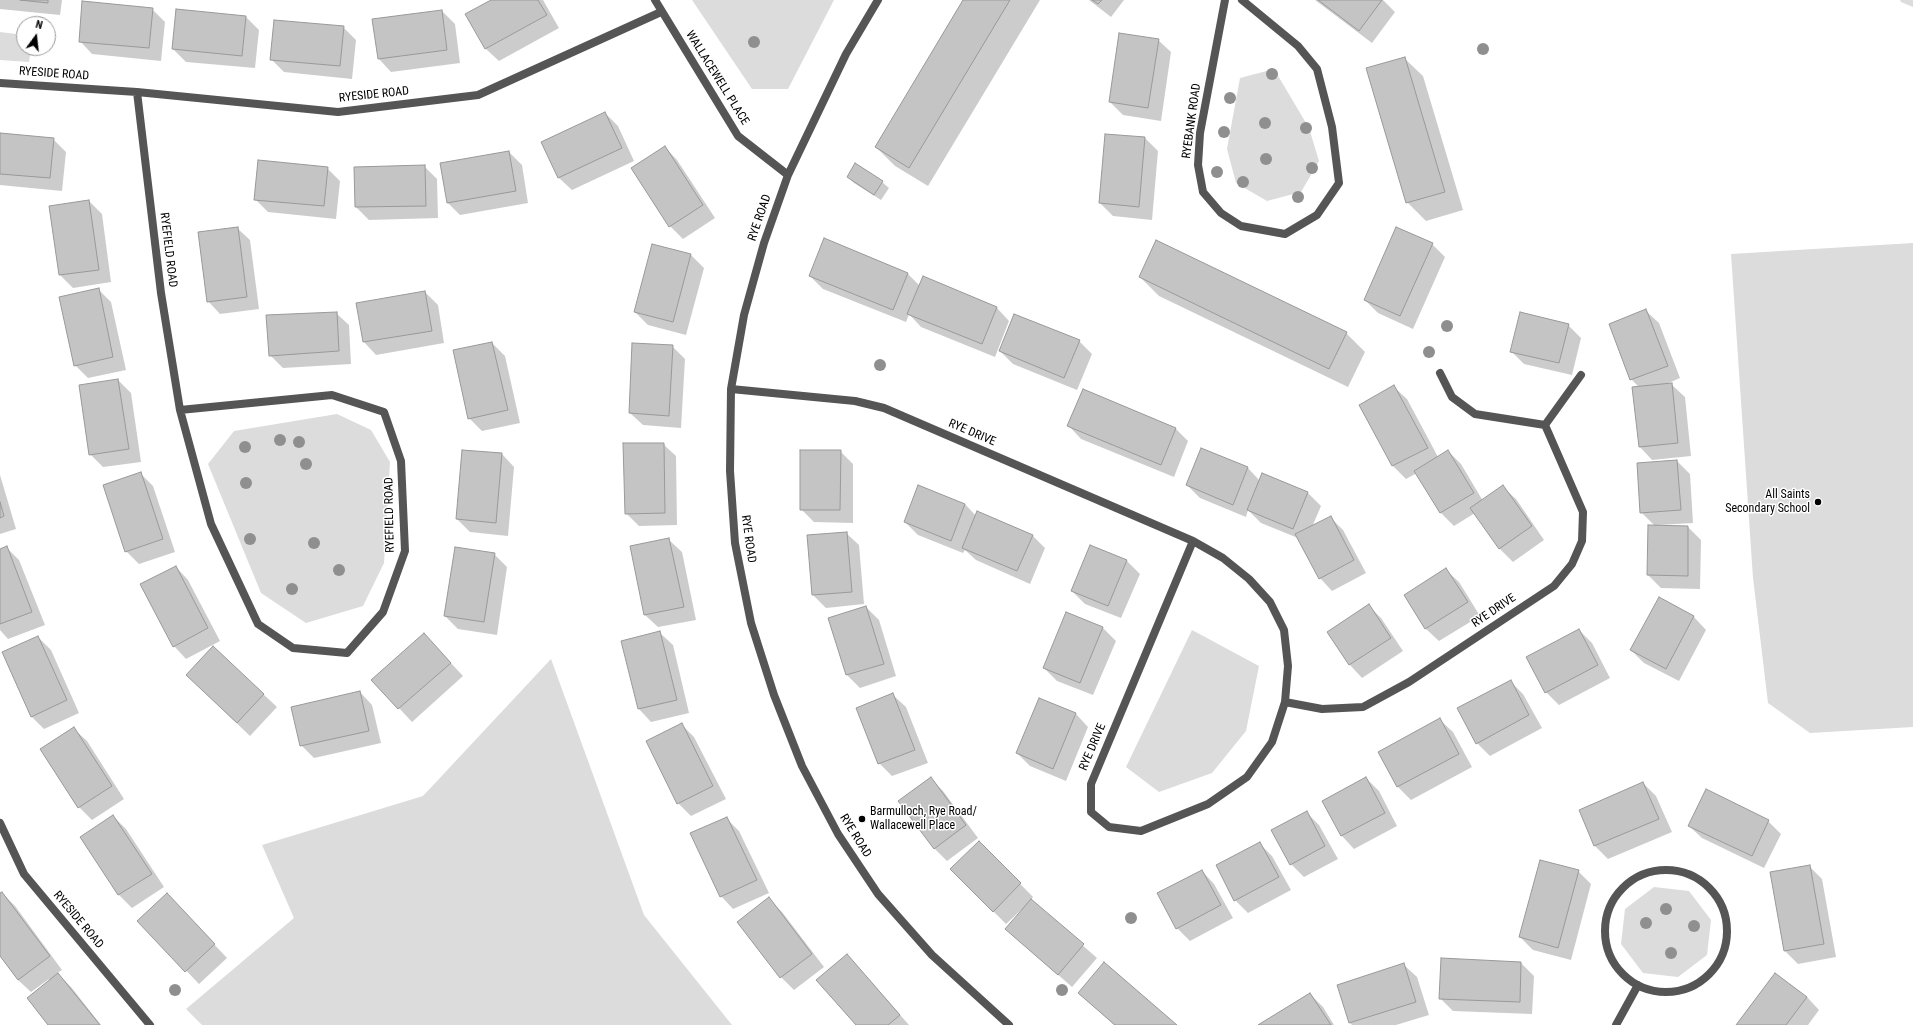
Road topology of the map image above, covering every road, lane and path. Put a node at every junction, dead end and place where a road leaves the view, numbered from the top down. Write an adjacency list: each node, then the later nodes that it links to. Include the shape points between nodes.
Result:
1 (655, 0): 5 (street, WALLACEWELL PLACE)
2 (878, 0): 8 (street, RYE ROAD, via 846,54)
3 (1225, 0): 4 (street, RYEBANK ROAD, via 1200,133 1198,166 1203,192 1221,213 1241,226 1285,234 1318,216 1339,183 1332,127 1317,69 1298,46)
4 (1242, 0)
5 (661, 12): 7 (street, RYESIDE ROAD, via 478,95 338,112); 8 (street, WALLACEWELL PLACE, via 738,136)
6 (0, 83): 7 (street, RYESIDE ROAD)
7 (137, 92): 12 (street, RYEFIELD ROAD, via 161,294)
8 (788, 175): 11 (street, RYE ROAD, via 764,243 744,315)
9 (1440, 373): 13 (street, via 1452,397 1475,414)
10 (1581, 375): 13 (street)
11 (731, 389): 14 (street, RYE DRIVE, via 855,401 884,408); 19 (street, RYE ROAD, via 730,471 735,543 751,624 774,695 802,766 838,834 878,894 932,955)
12 (180, 410): 12 (street, RYEFIELD ROAD, via 211,524 258,624 293,648 347,653 383,612 405,551 401,461 384,412 332,395)
13 (1545, 425): 15 (street, RYE DRIVE, via 1583,512 1582,541 1572,564 1554,586 1409,682 1363,707 1322,709)
14 (1193, 542): 15 (street, RYE DRIVE, via 1223,558 1249,579 1270,602 1284,630 1288,666); 15 (street, RYE DRIVE, via 1091,784 1092,812 1109,827 1141,831 1208,804 1247,777 1272,742)
15 (1285, 702)
16 (0, 823): 18 (street, RYESIDE ROAD, via 24,874)
17 (1638, 985): 17 (street, via 1620,971 1608,952 1605,930 1609,908 1622,888 1640,876 1662,870 1684,872 1705,883 1720,900 1727,921 1727,944 1718,965 1702,981 1682,991 1659,992); 20 (street)
18 (150, 1025)
19 (1009, 1025)
20 (1616, 1025)

